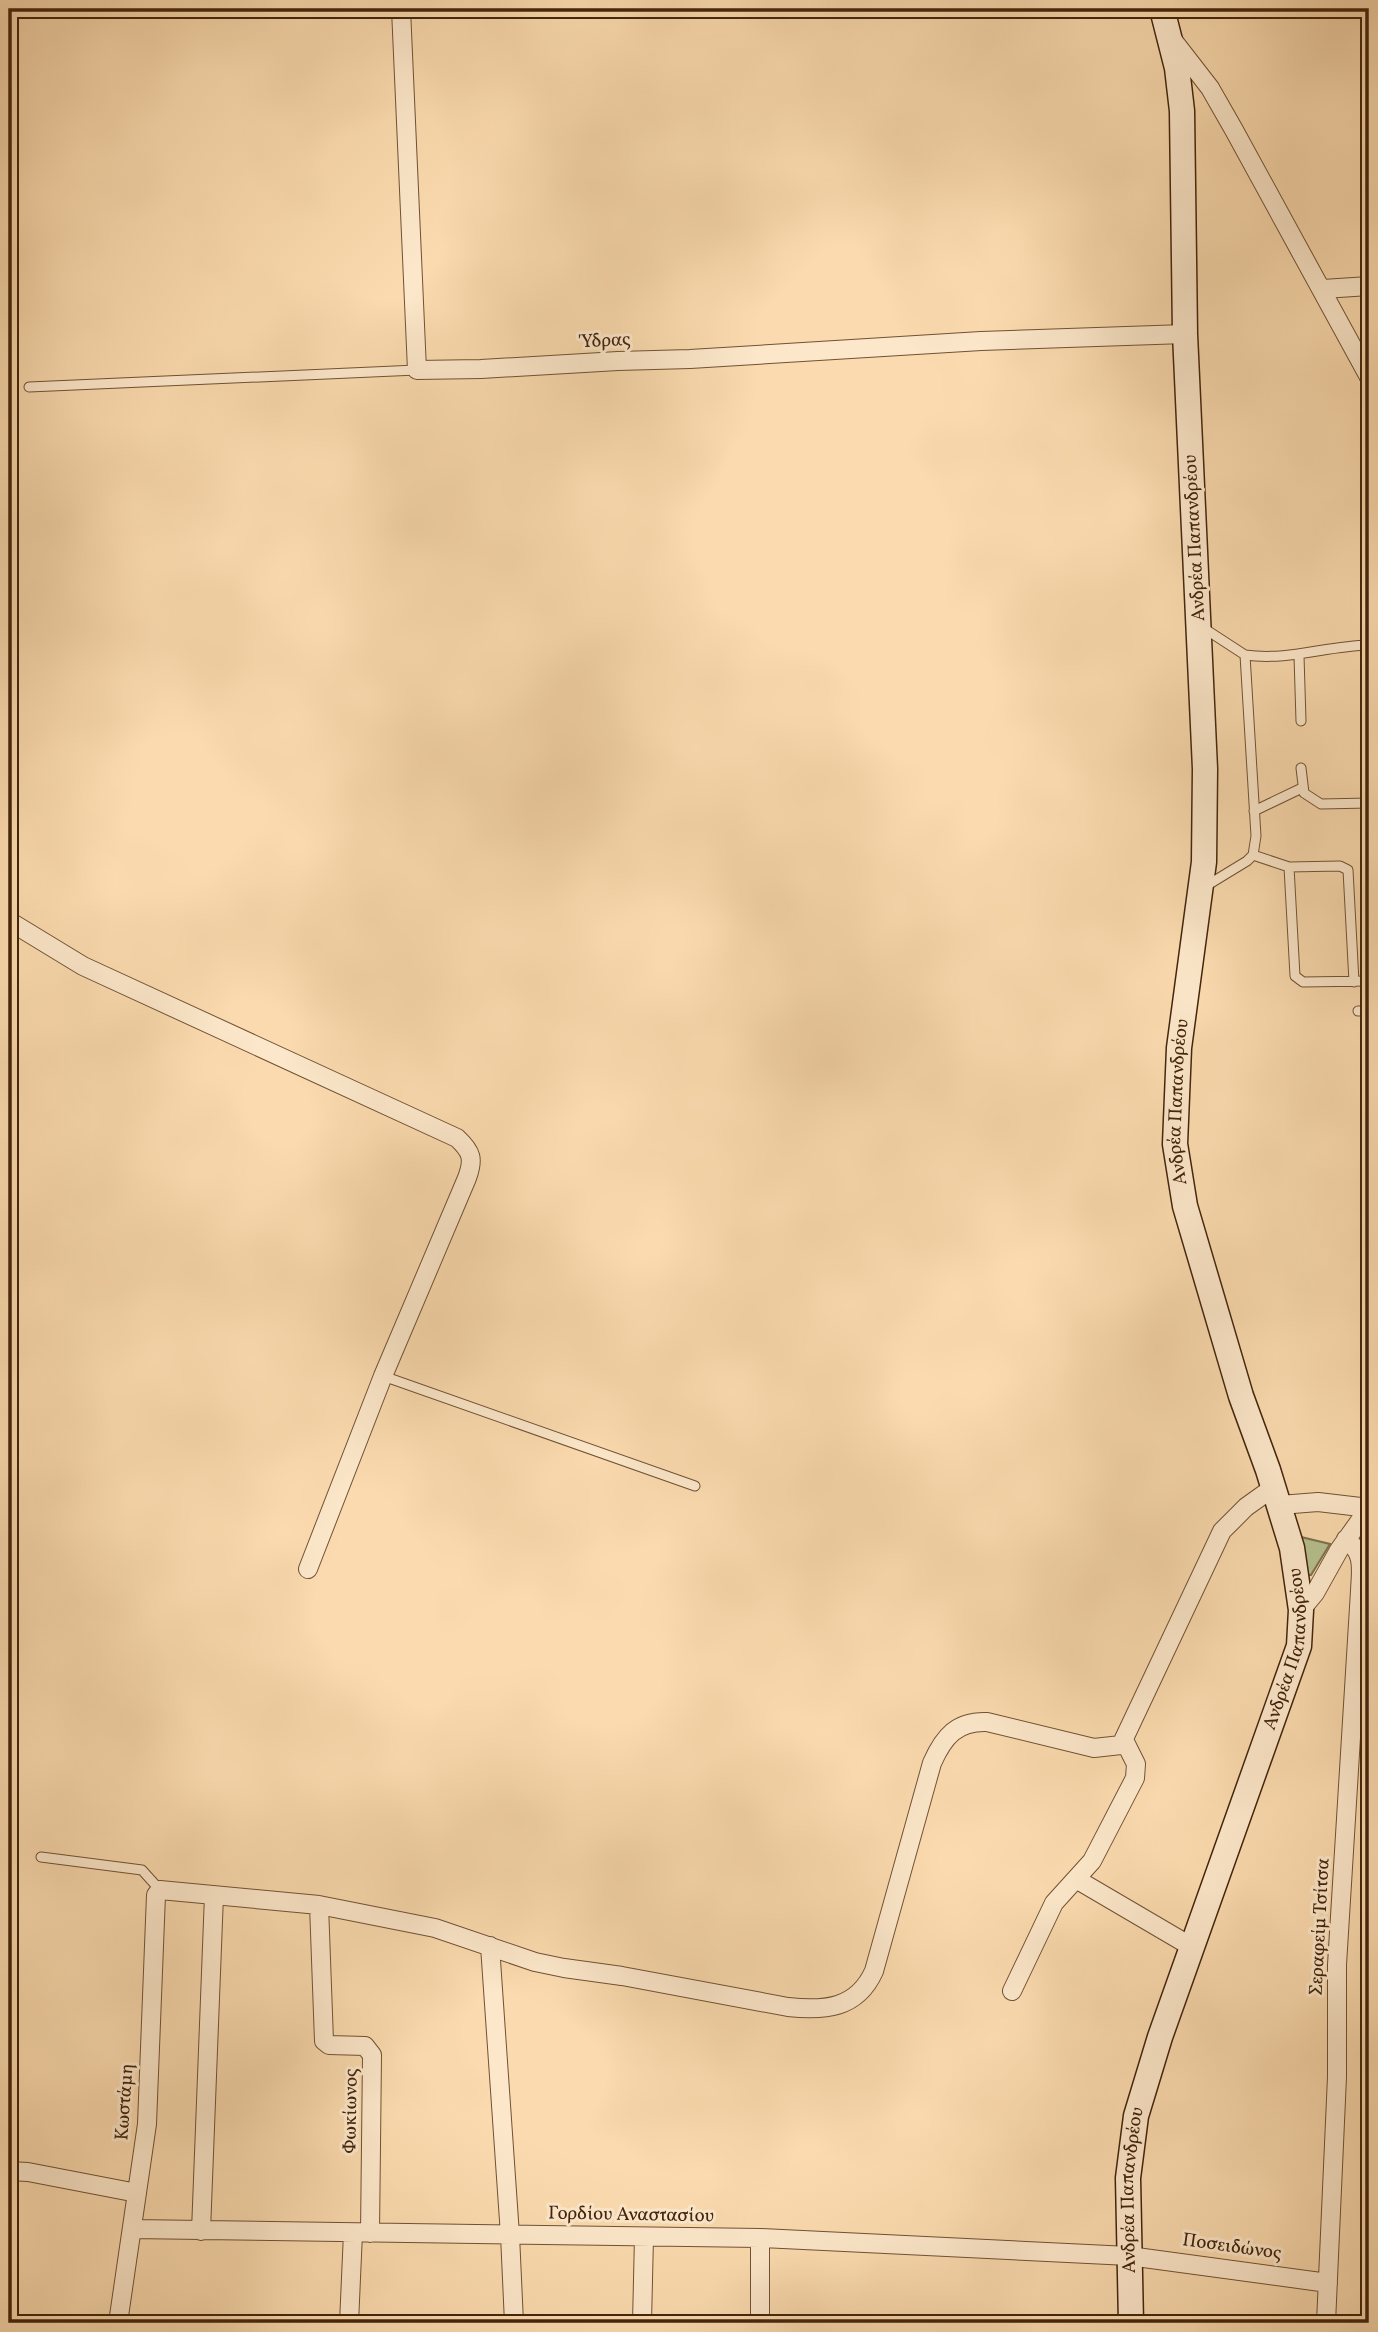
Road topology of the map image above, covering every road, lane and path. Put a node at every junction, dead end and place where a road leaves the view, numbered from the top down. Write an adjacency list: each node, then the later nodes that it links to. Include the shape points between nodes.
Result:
1 (401, 9): 7 (street)
2 (1162, 9): 3 (main road, Ανδρέα Παπανδρέου)
3 (1171, 37): 5 (street, via 1209,88); 6 (main road, Ανδρέα Παπανδρέου, via 1182,111)
4 (1369, 286): 5 (street)
5 (1323, 289): 8 (street)
6 (1185, 334): 7 (street, Ύδρας); 10 (main road, Ανδρέα Παπανδρέου)
7 (418, 370): 9 (lane, Ύδρας)
8 (1369, 377)
9 (29, 387)
10 (1199, 625): 12 (lane); 21 (main road, Ανδρέα Παπανδρέου, via 1205,769)
11 (1369, 645): 13 (lane)
12 (1245, 655): 13 (lane); 18 (lane)
13 (1299, 656): 14 (lane)
14 (1301, 721)
15 (1301, 768): 16 (lane)
16 (1302, 788): 17 (lane, via 1321,804); 18 (lane)
17 (1369, 803)
18 (1254, 811): 19 (lane)
19 (1253, 855): 20 (lane); 21 (lane)
20 (1289, 867): 24 (lane, via 1295,976 1303,982); 24 (lane, via 1340,866 1348,870)
21 (1202, 888): 29 (main road, Ανδρέα Παπανδρέου, via 1179,1048 1175,1102 1178,1169 1241,1396)
22 (9, 921): 27 (street, via 83,966 457,1138 469,1149 473,1161 467,1178)
23 (1369, 981): 24 (lane)
24 (1354, 982)
25 (1358, 1011): 26 (lane)
26 (1369, 1011)
27 (383, 1376): 28 (lane); 32 (street)
28 (695, 1486)
29 (1277, 1496): 30 (street); 33 (main road, Ανδρέα Παπανδρέου, via 1292,1548); 34 (street, via 1246,1507 1222,1531)
30 (1369, 1508): 31 (street)
31 (1346, 1539): 33 (street); 52 (street, Σεραφείμ Τσίτσα, via 1360,1555 1360,1577 1338,1965)
32 (308, 1569)
33 (1301, 1610): 41 (main road, Ανδρέα Παπανδρέου, via 1299,1646)
34 (1124, 1740): 36 (street, via 1136,1764 1135,1779 1091,1861); 40 (street, via 1118,1746 1094,1748 987,1722 969,1723 949,1733 932,1762 870,1981 859,1993 829,2009 788,2007 564,1968)
35 (41, 1857): 37 (lane, via 142,1870)
36 (1076, 1879): 41 (street); 42 (street, via 1054,1903)
37 (163, 1889): 38 (street); 44 (street, Κωστάμη, via 156,1895 146,2124)
38 (214, 1895): 39 (street); 46 (street)
39 (319, 1905): 40 (street, via 435,1928); 47 (street, Φωκίωνος, via 324,2041 365,2046 372,2055)
40 (490, 1946): 48 (street)
41 (1192, 1947): 51 (main road, Ανδρέα Παπανδρέου, via 1134,2125 1128,2178)
42 (1012, 1991)
43 (9, 2171): 44 (street)
44 (137, 2193): 45 (street, Κωστάμη)
45 (132, 2229): 46 (street, Γορδίου Αναστασίου); 53 (street, Κωστάμη)
46 (201, 2231): 47 (street, Γορδίου Αναστασίου)
47 (362, 2233): 48 (street, Γορδίου Αναστασίου); 54 (street, Φωκίωνος)
48 (510, 2235): 49 (street, Γορδίου Αναστασίου); 55 (street)
49 (643, 2236): 50 (street, Γορδίου Αναστασίου); 56 (street)
50 (760, 2238): 51 (street, Γορδίου Αναστασίου); 57 (street)
51 (1129, 2256): 52 (street, Ποσειδώνος); 58 (main road, Ανδρέα Παπανδρέου)
52 (1328, 2283): 59 (street, Σεραφείμ Τσίτσα)
53 (118, 2323)
54 (349, 2323)
55 (514, 2323)
56 (642, 2323)
57 (760, 2323)
58 (1131, 2323)
59 (1326, 2323)

